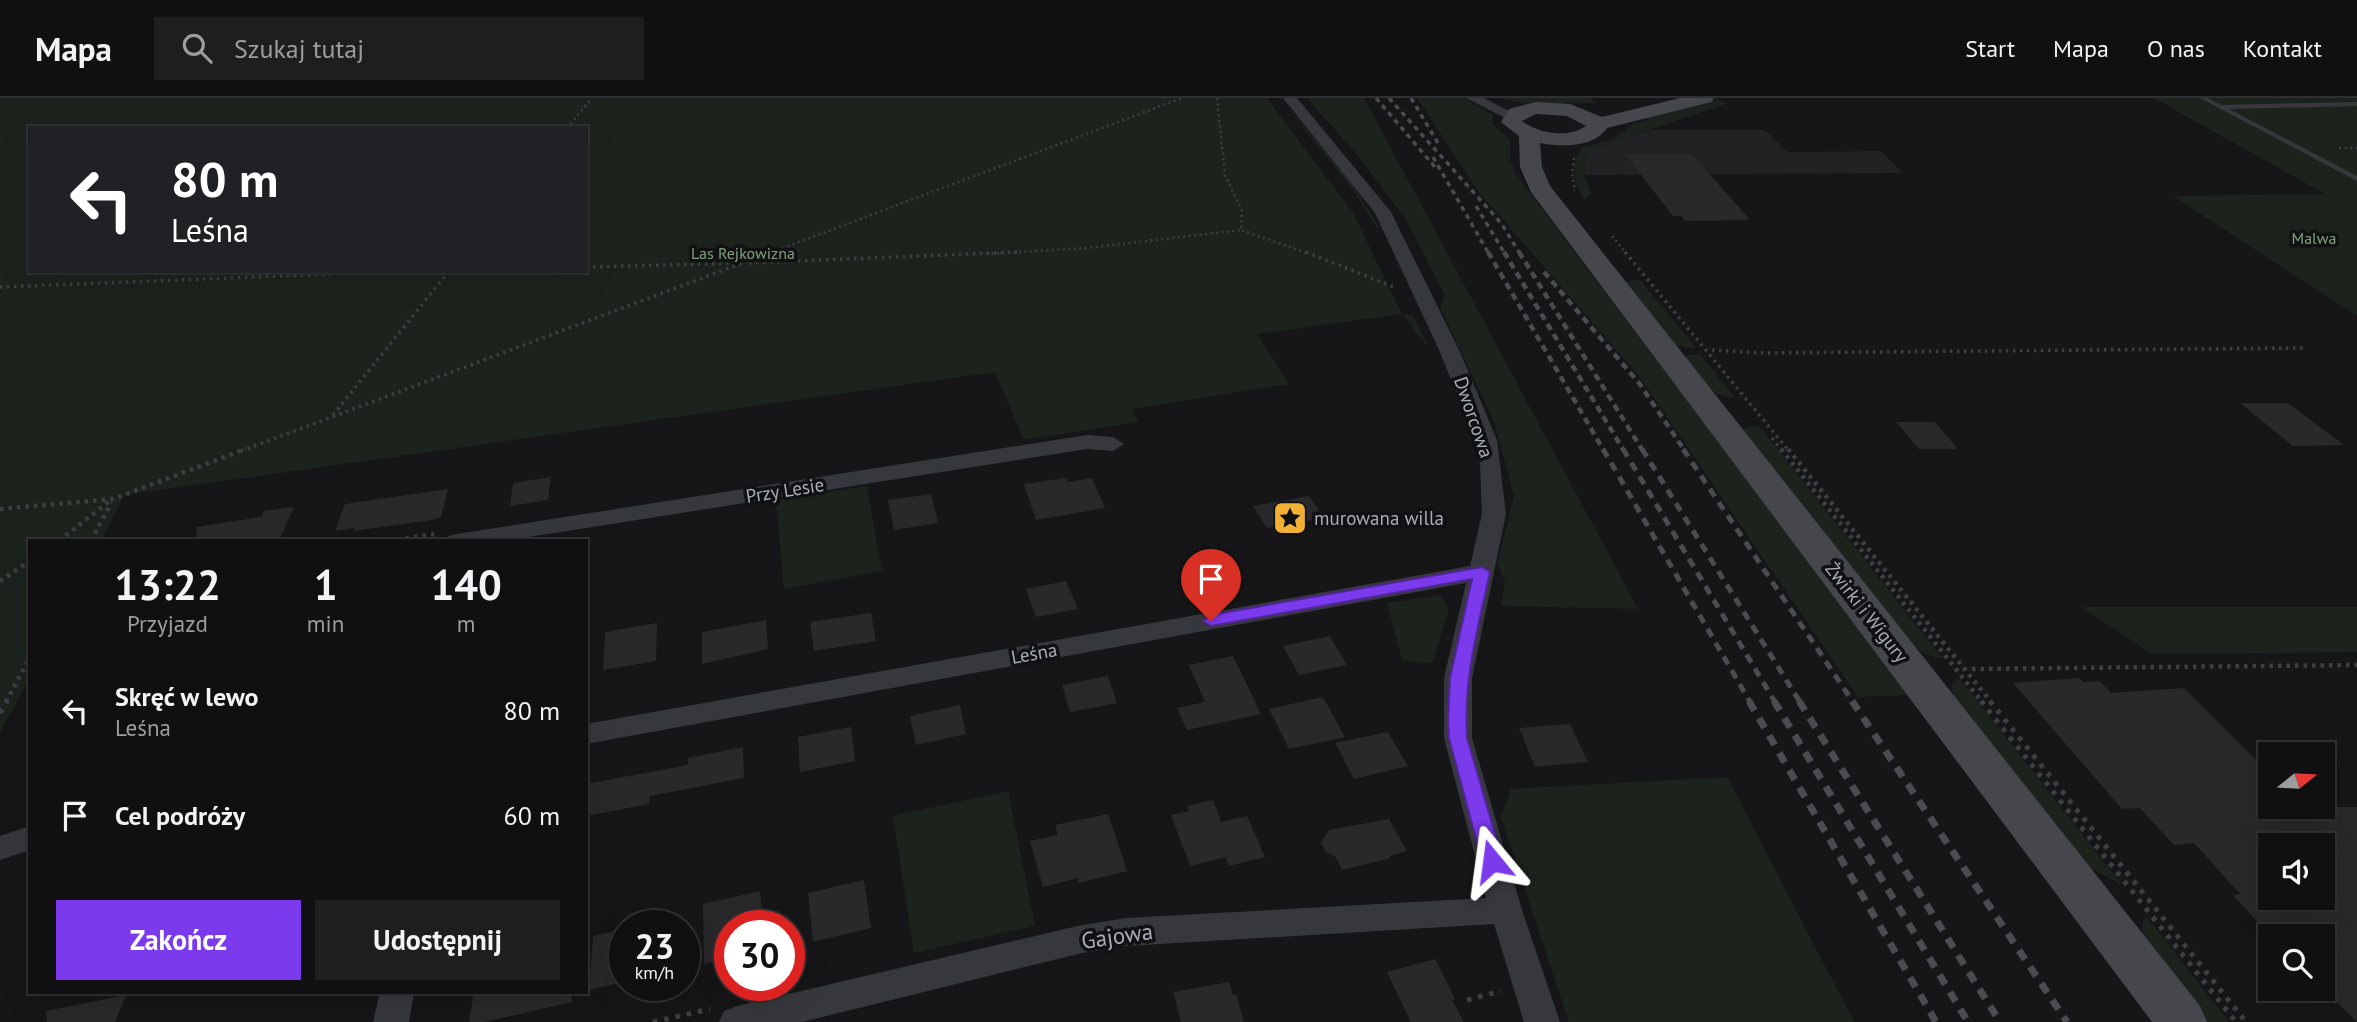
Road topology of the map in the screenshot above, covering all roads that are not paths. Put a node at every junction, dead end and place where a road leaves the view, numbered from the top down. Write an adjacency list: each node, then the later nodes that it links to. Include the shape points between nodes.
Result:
1 (1290, 98): 18 (street, Dworcowa, via 1383,212 1476,414 1491,465 1494,514)
2 (1473, 98): 10 (street)
3 (1487, 98): 10 (street)
4 (1650, 98): 9 (main road)
5 (1704, 98): 11 (main road)
6 (2203, 98): 8 (lane)
7 (2357, 104): 8 (lane)
8 (2219, 107): 14 (lane)
9 (1570, 110): 10 (main road); 11 (main road)
10 (1520, 113): 12 (main road, via 1514,125)
11 (1597, 124): 13 (main road, via 1590,134)
12 (1529, 133): 13 (main road); 15 (main road, Żwirki i Wigury, via 1532,174)
13 (1560, 138): 15 (main road, via 1549,155)
14 (2357, 179)
15 (1571, 192): 27 (main road, Żwirki i Wigury)
16 (1113, 444): 17 (street, Przy Lesie, via 1087,442)
17 (484, 539)
18 (1482, 572): 19 (street, Leśna); 22 (street, Dworcowa, via 1457,686 1457,730)
19 (588, 734)
20 (28, 839): 21 (street)
21 (0, 848)
22 (1506, 911): 24 (street, Gajowa, via 1126,932); 26 (street, Dworcowa)
23 (397, 994): 25 (street)
24 (729, 1014)
25 (391, 1022)
26 (1542, 1022)
27 (2182, 1022)

